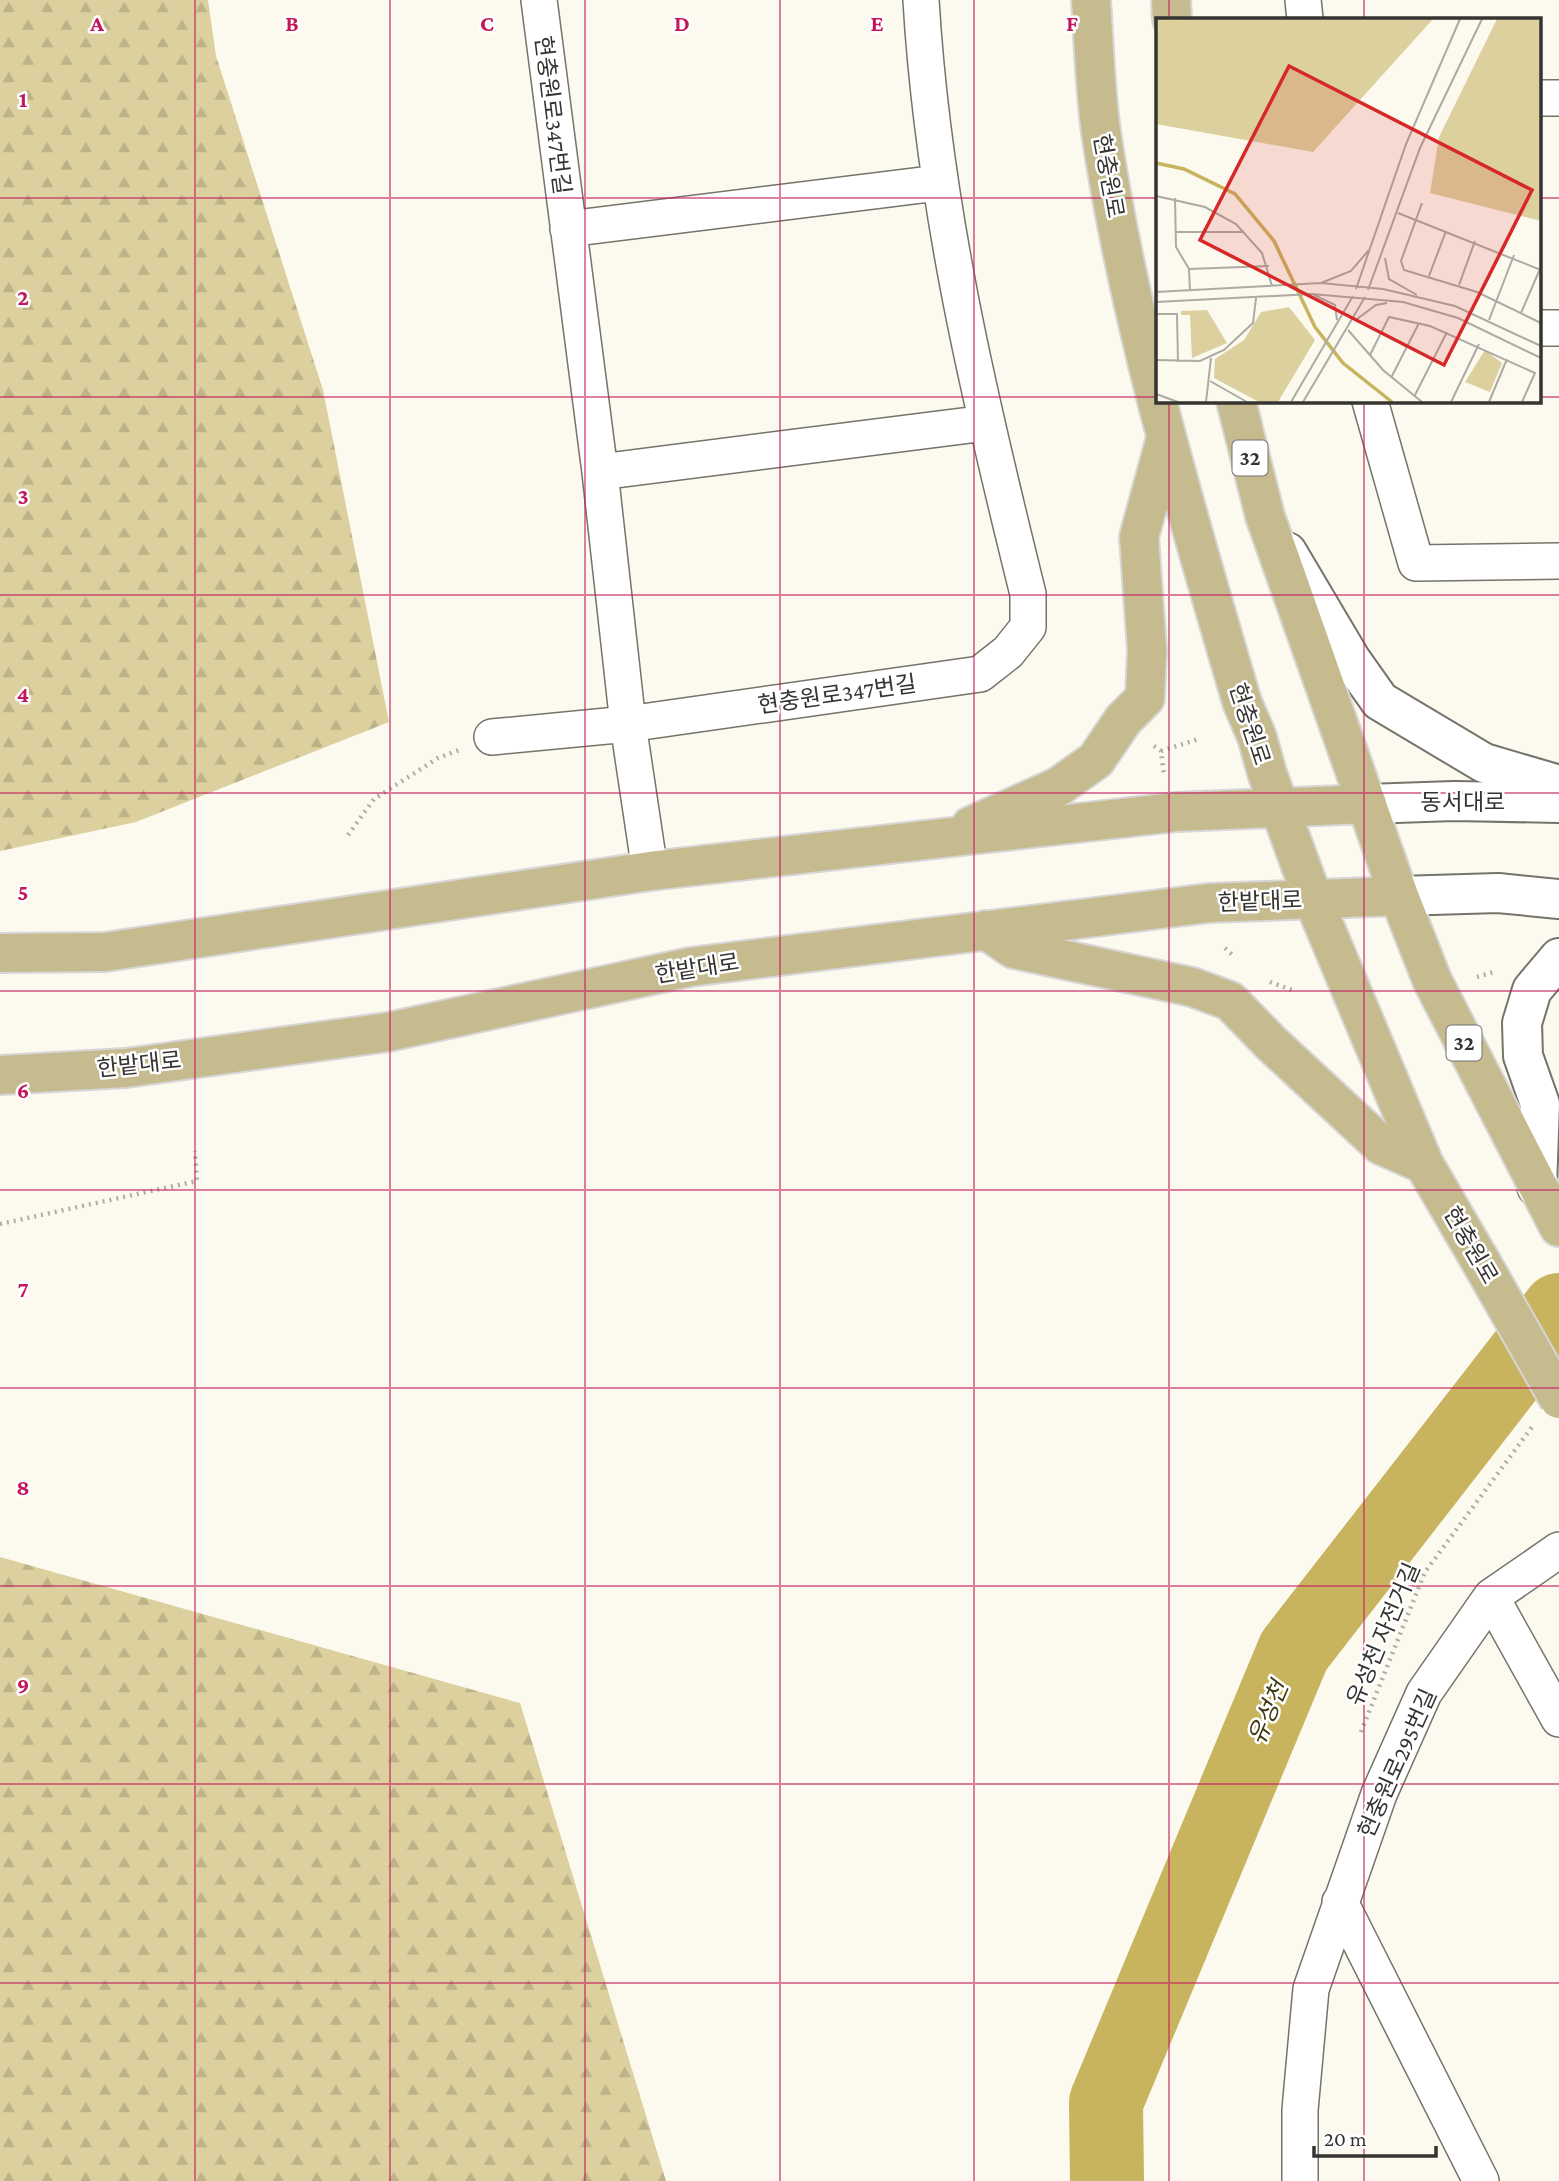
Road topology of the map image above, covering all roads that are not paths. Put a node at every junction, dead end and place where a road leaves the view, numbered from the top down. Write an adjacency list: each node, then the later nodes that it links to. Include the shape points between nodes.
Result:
1 (539, 0): 9 (street, 현충원로347번길)
2 (920, 0): 8 (street)
3 (1091, 0): 10 (main road, 현충원로, via 1101,130 1127,281)
4 (1171, 0): 6 (main road)
5 (1303, 0): 7 (street)
6 (1172, 18)
7 (1306, 18)
8 (938, 183): 9 (street); 14 (street)
9 (568, 229): 16 (street, 현충원로347번길)
10 (1156, 396)
11 (1157, 402): 15 (main road, 현충원로)
12 (1236, 402): 17 (main road, 32)
13 (1370, 402): 18 (street, via 1416,563)
14 (986, 423): 16 (street); 19 (street, 현충원로347번길, via 1028,594 1028,627 1008,652 980,674)
15 (1166, 436): 24 (main road, 현충원로, via 1242,702); 25 (main road, via 1139,537 1146,698 1087,767 1058,787)
16 (600, 472): 19 (street, 현충원로347번길)
17 (1265, 516): 21 (street, via 1380,701 1483,764); 23 (main road, 32)
18 (1559, 561)
19 (628, 724): 20 (street, 현충원로347번길); 26 (street, 현충원로347번길)
20 (492, 737)
21 (1559, 785)
22 (1559, 803): 23 (street, 동서대로)
23 (1367, 804): 24 (main road); 27 (main road, 32)
24 (1281, 808): 25 (main road, via 1176,812); 28 (main road, 현충원로)
25 (947, 838): 26 (main road)
26 (650, 871): 31 (main road, via 105,951)
27 (1399, 896): 28 (main road, 한밭대로); 29 (street, via 1498,893); 35 (main road, 32, via 1433,980)
28 (1313, 899): 30 (main road, 한밭대로, via 1209,903); 34 (main road, 현충원로)
29 (1559, 899)
30 (986, 930): 33 (main road, 한밭대로, via 690,967 387,1032 126,1068); 34 (main road, via 1014,949 1192,987 1230,1000 1381,1145)
31 (0, 953)
32 (1559, 958): 35 (street, via 1532,990 1522,1023 1523,1056 1540,1104)
33 (0, 1075)
34 (1424, 1164): 37 (main road, 현충원로, bridge, via 1481,1262)
35 (1537, 1187): 36 (main road, 32)
36 (1559, 1227)
37 (1547, 1410)
38 (1559, 1550): 39 (street)
39 (1491, 1597): 40 (street); 41 (street, 현충원로295번길, via 1424,1693 1378,1794)
40 (1559, 1719)
41 (1340, 1902): 42 (street, 현충원로295번길, via 1311,1989 1300,2110); 43 (street)
42 (1300, 2181)
43 (1481, 2181)

